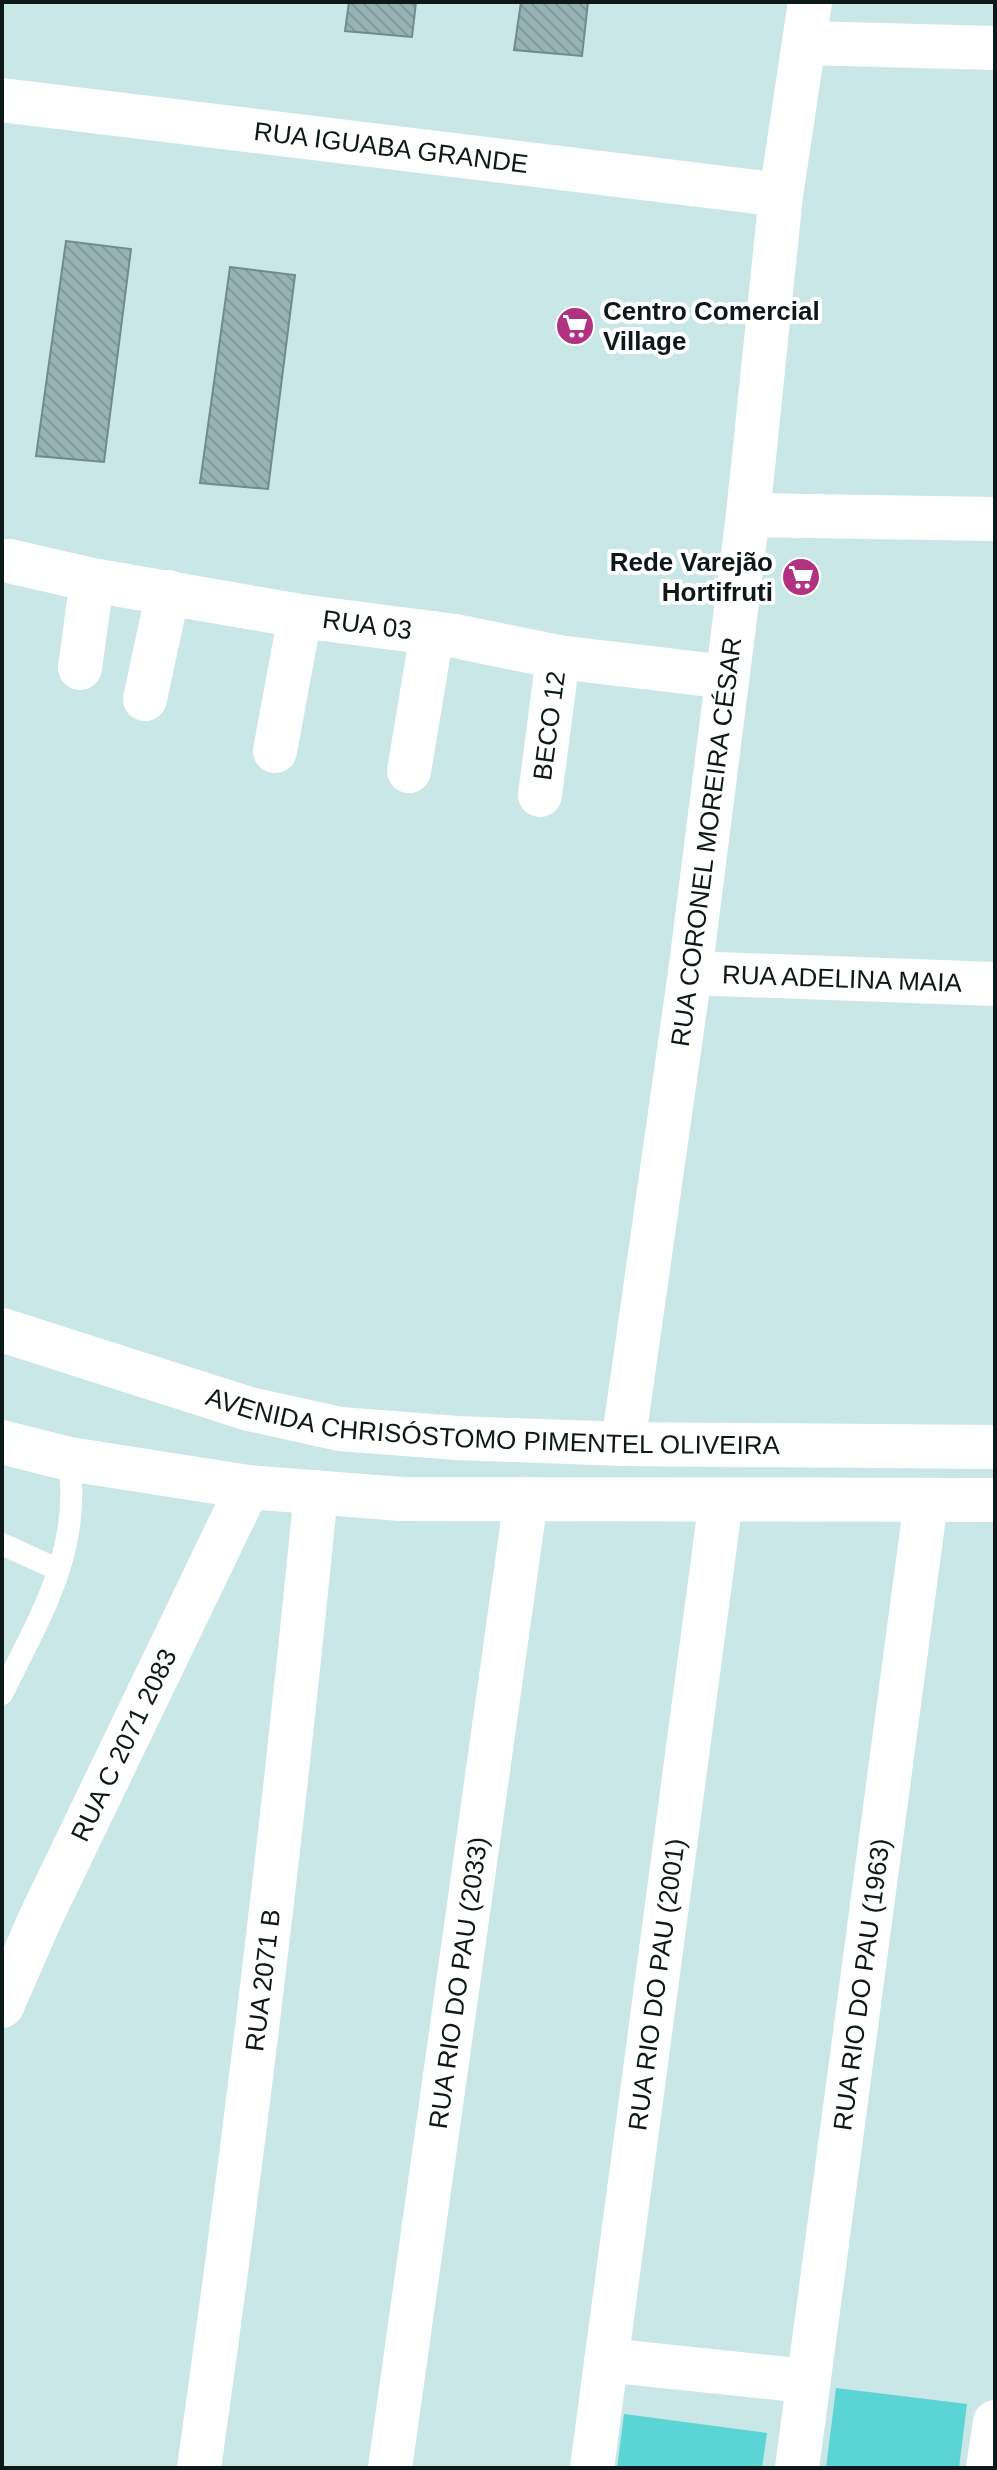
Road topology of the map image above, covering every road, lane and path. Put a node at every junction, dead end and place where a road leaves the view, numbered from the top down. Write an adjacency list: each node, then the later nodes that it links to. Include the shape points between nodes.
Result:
1 (807, 22): 2 (street); 4 (street, RUA CORONEL MOREIRA CÉSAR)
2 (995, 48)
3 (2, 100): 4 (street, RUA IGUABA GRANDE)
4 (781, 195): 5 (street, RUA CORONEL MOREIRA CÉSAR)
5 (748, 515): 6 (street); 14 (street, RUA CORONEL MOREIRA CÉSAR)
6 (995, 519)
7 (9, 561): 8 (street, RUA 03)
8 (92, 580): 9 (street, RUA 03); 13 (street)
9 (168, 592): 10 (street, RUA 03); 15 (street)
10 (300, 616): 11 (street, RUA 03); 16 (street)
11 (432, 633): 12 (street, RUA 03); 17 (street)
12 (558, 657): 14 (street, RUA 03); 18 (street, BECO 12)
13 (80, 668)
14 (727, 677): 19 (street, RUA CORONEL MOREIRA CÉSAR)
15 (145, 699)
16 (275, 751)
17 (409, 771)
18 (540, 795)
19 (690, 973): 20 (street, RUA ADELINA MAIA); 23 (street, RUA CORONEL MOREIRA CÉSAR)
20 (995, 984)
21 (14, 1339): 23 (street, AVENIDA CHRISÓSTOMO PIMENTEL OLIVEIRA, via 249,1409 340,1429)
22 (2, 1442): 25 (street)
23 (623, 1444): 24 (street, AVENIDA CHRISÓSTOMO PIMENTEL OLIVEIRA); 28 (street, via 590,1479)
24 (995, 1447)
25 (69, 1459): 26 (street); 33 (lane, via 73,1513)
26 (248, 1487): 27 (street); 35 (street, RUA C 2071 2083)
27 (316, 1492): 28 (street, via 401,1499); 39 (street, RUA 2071 B, via 287,1793)
28 (542, 1499): 29 (street); 40 (street, RUA RIO DO PAU (2033))
29 (721, 1500): 31 (street); 36 (street, RUA RIO DO PAU (2001))
30 (995, 1500): 31 (street)
31 (926, 1501): 37 (street, RUA RIO DO PAU (1963))
32 (2, 1544): 33 (lane)
33 (59, 1570): 34 (lane)
34 (2, 1694)
35 (2, 2006)
36 (606, 2360): 37 (street); 41 (street, RUA RIO DO PAU (2001))
37 (806, 2381): 42 (street, RUA RIO DO PAU (1963))
38 (995, 2422): 43 (street)
39 (199, 2468)
40 (390, 2468)
41 (592, 2468)
42 (797, 2468)
43 (988, 2468)

